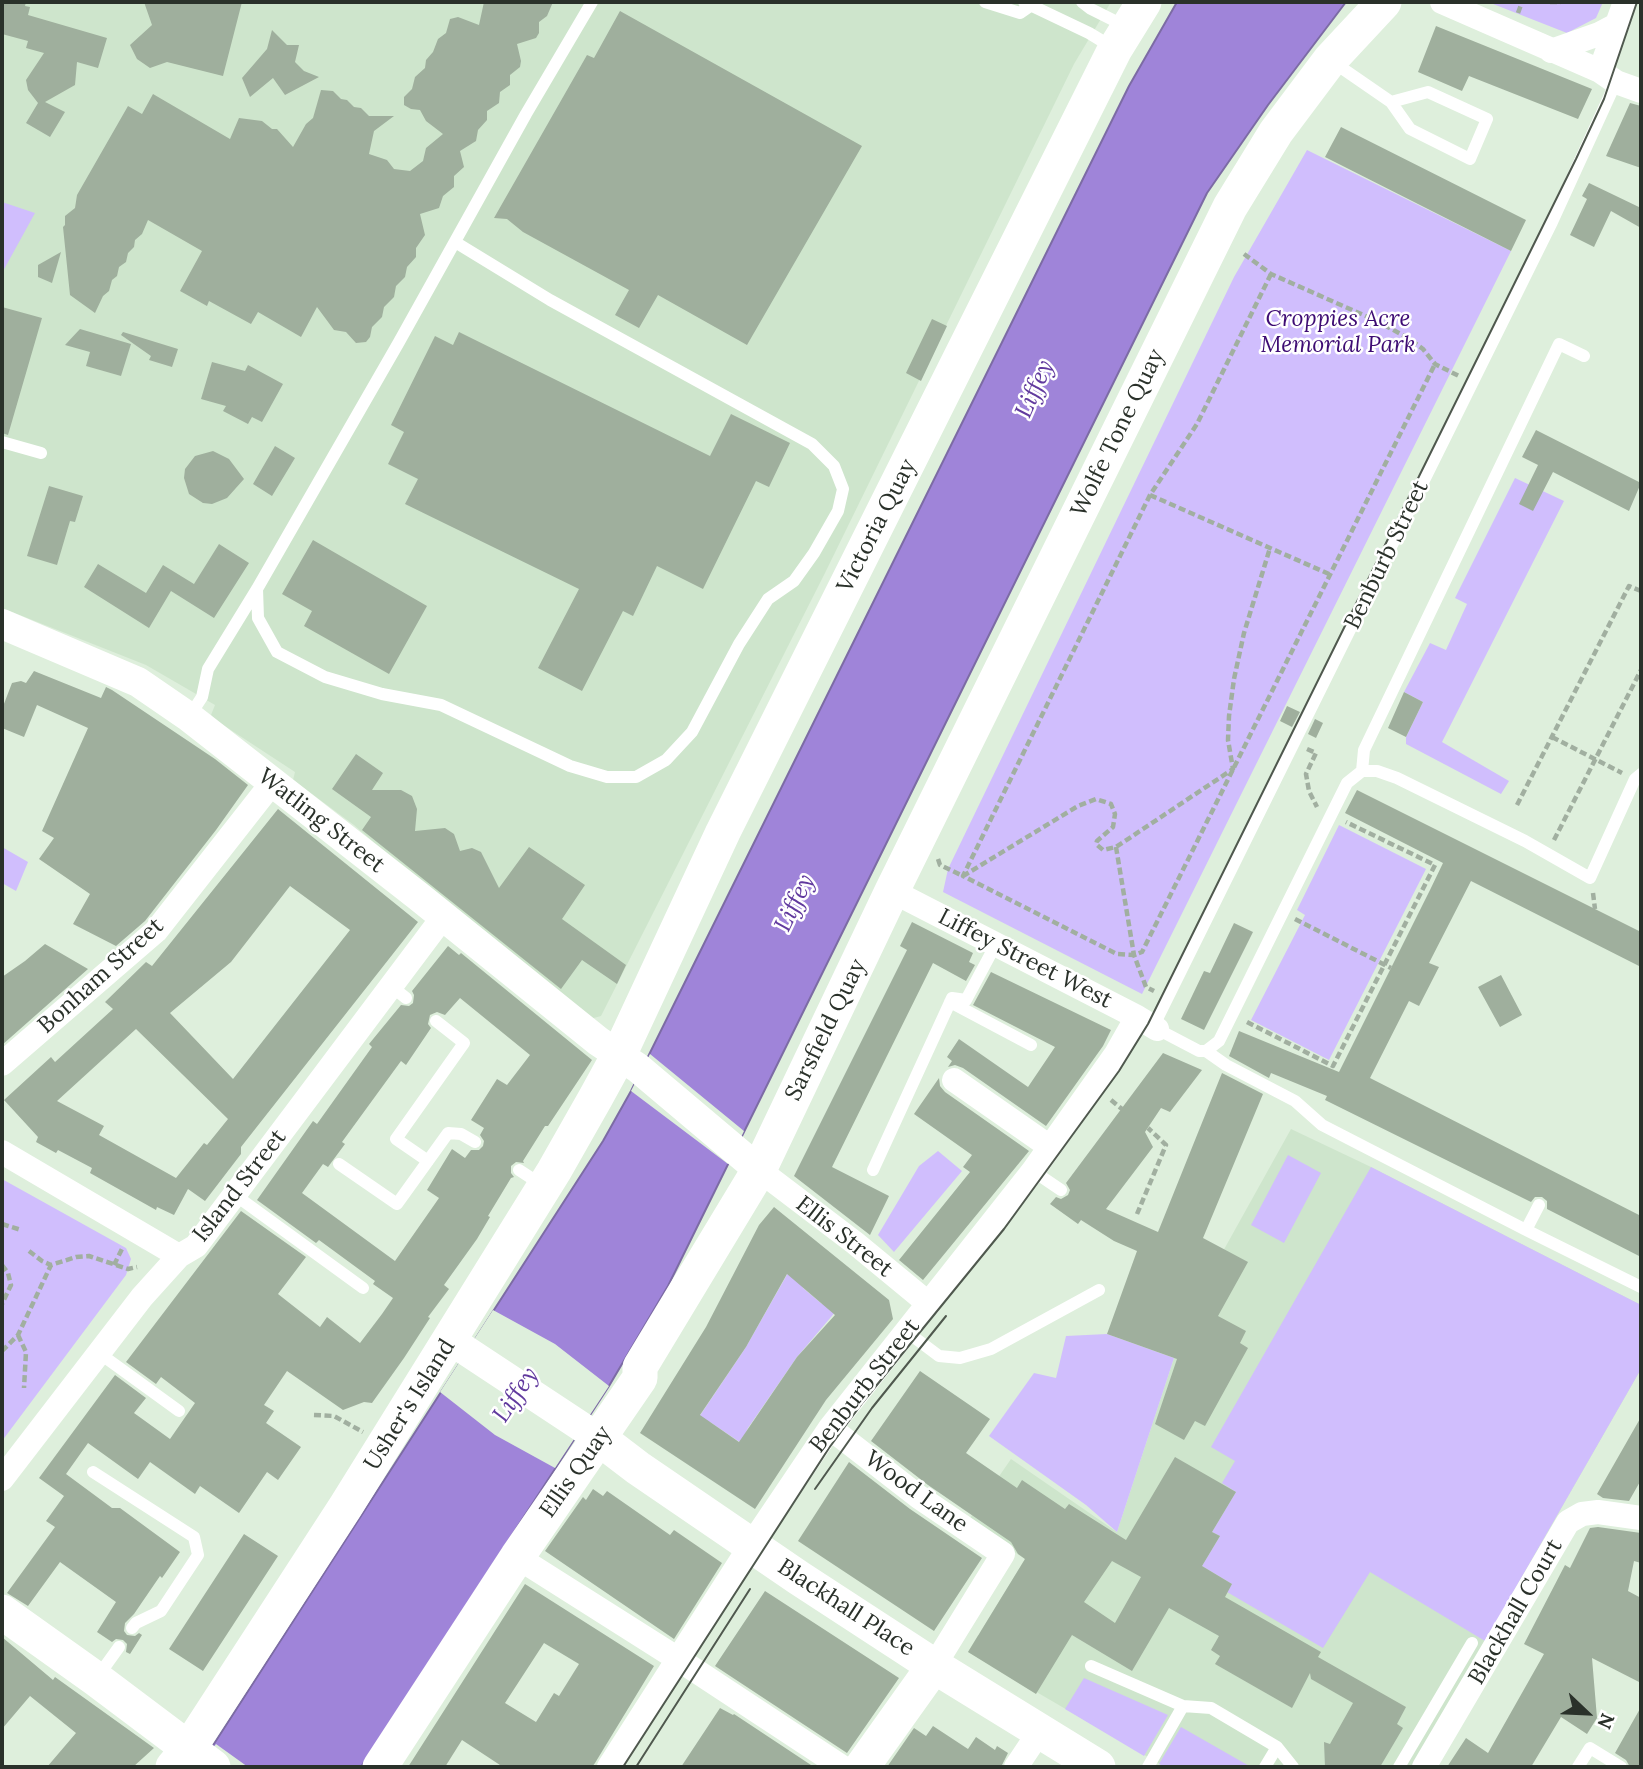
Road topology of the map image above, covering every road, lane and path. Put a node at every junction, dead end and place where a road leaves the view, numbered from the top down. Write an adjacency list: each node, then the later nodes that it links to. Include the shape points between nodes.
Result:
1 (593, 2): 16 (lane)
2 (985, 2): 8 (lane, via 1020,13)
3 (1082, 2): 10 (lane)
4 (1384, 2): 12 (main road, Wolfe Tone Quay)
5 (1442, 2): 11 (street)
6 (1550, 2): 7 (path)
7 (1561, 2)
8 (1027, 4): 10 (lane, via 1089,33)
9 (1622, 13): 11 (street, via 1598,34); 13 (street)
10 (1129, 26): 63 (main road, Victoria Quay, via 723,832)
11 (1551, 51): 13 (street)
12 (1330, 60): 15 (lane); 47 (main road, Wolfe Tone Quay, via 1276,132 1230,207)
13 (1608, 77): 14 (street); 60 (lane, Benburb Street, via 1552,222)
14 (1641, 91)
15 (1391, 102): 15 (lane, via 1410,129 1470,159 1487,119 1428,92)
16 (455, 242): 27 (lane); 27 (lane, via 550,300 812,444 834,466 843,489 838,511 794,581 768,599 692,732 666,760 636,777 607,776 570,766 441,705 325,677 277,652 258,618)
17 (1244, 254): 18 (path)
18 (1271, 274): 20 (path, via 1408,338); 24 (path, via 1197,424)
19 (1584, 356): 36 (lane, via 1559,344 1364,750)
20 (1434, 364): 21 (path); 26 (path)
21 (1459, 376)
22 (2, 442): 23 (lane)
23 (41, 453)
24 (1150, 495): 25 (path); 46 (path)
25 (1270, 548): 26 (path); 35 (path, via 1234,680 1228,716)
26 (1329, 574): 35 (path)
27 (257, 589): 31 (lane, via 208,669 202,697)
28 (1641, 591): 32 (path, via 1629,586)
29 (2, 624): 31 (street, Watling Street, via 138,682)
30 (1641, 670): 34 (path)
31 (189, 718): 38 (street, Watling Street)
32 (1552, 737): 34 (path); 39 (path)
33 (1306, 748): 40 (path, via 1316,754 1306,774)
34 (1595, 759): 37 (path); 44 (path)
35 (1233, 769): 43 (path); 53 (path, via 1142,952)
36 (1362, 771): 41 (lane, via 1347,783); 44 (lane, via 1397,778)
37 (1638, 777): 44 (lane, via 1590,878)
38 (272, 783): 49 (street, Watling Street); 64 (street, Bonham Street, via 156,931 84,984)
39 (1517, 805)
40 (1319, 808): 41 (path); 42 (path)
41 (1332, 815): 48 (lane); 54 (path, via 1435,865)
42 (1313, 820)
43 (1115, 847): 46 (path, via 1103,850 1096,844 1113,827 1115,814 1111,804 1096,799); 53 (path)
44 (1547, 853)
45 (940, 865): 46 (path)
46 (963, 876): 53 (path, via 1117,954)
47 (892, 891): 52 (street, Liffey Street West); 71 (main road, Sarsfield Quay)
48 (1286, 908): 50 (path); 62 (lane, via 1224,1033)
49 (443, 917): 63 (street, Watling Street); 76 (street, Island Street, via 399,992)
50 (1298, 920): 51 (path); 54 (path)
51 (1292, 932)
52 (996, 944): 57 (lane, via 966,1000 952,998); 60 (street, Liffey Street West)
53 (1134, 955): 56 (path, via 1146,987)
54 (1384, 965): 55 (path); 58 (path, via 1333,1066 1247,1023)
55 (1391, 968)
56 (1153, 991)
57 (950, 1002): 61 (lane); 73 (lane)
58 (1252, 1012)
59 (436, 1021): 70 (lane, via 464,1044 396,1139)
60 (1149, 1024): 62 (lane); 68 (street, Benburb Street, via 1116,1054)
61 (1031, 1045)
62 (1206, 1051): 81 (lane, via 1296,1101 1322,1125)
63 (628, 1061): 71 (street, Watling Street); 96 (main road, Usher's Island, via 532,1178)
64 (2, 1064)
65 (954, 1080): 68 (street)
66 (1148, 1128): 78 (path, via 1166,1145)
67 (475, 1142): 70 (lane, via 449,1133)
68 (1050, 1147): 74 (street, Benburb Street)
69 (2, 1152): 84 (street)
70 (428, 1161): 72 (lane, via 397,1204)
71 (749, 1161): 93 (street, Ellis Street); 103 (main road, Ellis Quay, via 640,1367 640,1378)
72 (339, 1164)
73 (873, 1170)
74 (1034, 1171): 75 (lane); 93 (street, Benburb Street)
75 (1061, 1190)
76 (236, 1195): 84 (street, Island Street, via 196,1246); 90 (lane)
77 (1539, 1205): 81 (lane)
78 (1137, 1214)
79 (2, 1224): 80 (path)
80 (21, 1230)
81 (1526, 1230): 89 (lane)
82 (124, 1245): 87 (path)
83 (29, 1251): 86 (path)
84 (179, 1256): 98 (street, Island Street)
85 (2, 1265): 92 (path, via 10,1285)
86 (51, 1265): 87 (path, via 89,1256); 95 (path)
87 (114, 1265): 88 (path)
88 (137, 1267)
89 (1641, 1287)
90 (363, 1288)
91 (1099, 1290): 94 (lane, via 991,1349 960,1358 939,1356)
92 (2, 1304)
93 (929, 1304): 94 (street, Benburb Street)
94 (906, 1332): 102 (street, Benburb Street)
95 (19, 1335): 97 (path); 99 (path, via 26,1352)
96 (458, 1346): 103 (street); 104 (main road, Usher's Island)
97 (2, 1352)
98 (99, 1353): 100 (lane); 106 (street, Island Street)
99 (24, 1388)
100 (178, 1411)
101 (314, 1415): 104 (path, via 334,1416)
102 (830, 1428): 108 (street, Benburb Street); 115 (street, Wood Lane, via 1003,1554)
103 (591, 1433): 108 (main road, Blackhall Place); 109 (main road, Ellis Quay)
104 (384, 1446): 121 (main road, Usher's Island)
105 (93, 1472): 111 (lane, via 194,1537 198,1555 161,1611)
106 (2, 1479)
107 (1641, 1518): 132 (street, Blackhall Court, via 1598,1512 1568,1522)
108 (751, 1545): 114 (street, Benburb Street); 115 (main road, Blackhall Place)
109 (517, 1557): 114 (street); 122 (main road, Ellis Quay)
110 (2, 1612): 117 (main road)
111 (132, 1628)
112 (1472, 1643): 131 (lane)
113 (119, 1647): 117 (lane)
114 (687, 1665): 123 (street, Benburb Street); 124 (street)
115 (934, 1666): 119 (main road, Blackhall Place); 125 (main road)
116 (1091, 1666): 118 (lane)
117 (96, 1679): 121 (main road)
118 (1183, 1706): 120 (lane, via 1211,1708); 128 (lane)
119 (1040, 1731): 126 (street); 127 (main road, Blackhall Place)
120 (1277, 1746): 129 (lane); 130 (lane)
121 (194, 1760)
122 (380, 1767)
123 (609, 1767)
124 (842, 1767)
125 (862, 1767)
126 (1016, 1767)
127 (1098, 1767)
128 (1147, 1767)
129 (1265, 1767)
130 (1293, 1767)
131 (1399, 1767)
132 (1424, 1767)
133 (1578, 1767): 134 (lane, via 1590,1748)
134 (1621, 1767)

